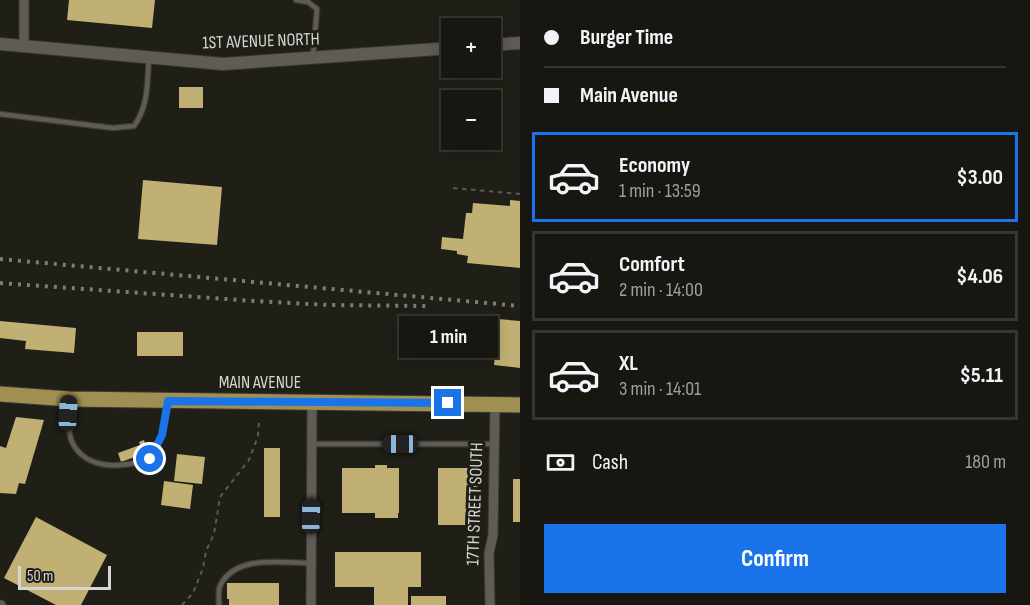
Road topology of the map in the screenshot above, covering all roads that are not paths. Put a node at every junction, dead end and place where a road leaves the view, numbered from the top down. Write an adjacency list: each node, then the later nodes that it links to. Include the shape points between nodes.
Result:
1 (24, 0): 6 (street)
2 (296, 0): 8 (lane, via 317,9)
3 (520, 43): 5 (street)
4 (0, 44): 6 (street, 1ST AVENUE NORTH)
5 (501, 44)
6 (24, 47): 9 (street, 1ST AVENUE NORTH)
7 (441, 49): 8 (street, 1ST AVENUE NORTH)
8 (313, 57): 9 (street, 1ST AVENUE NORTH, via 223,64)
9 (149, 58): 10 (lane, via 147,100 134,126 113,128)
10 (0, 114)
11 (0, 394): 12 (main road, MAIN AVENUE)
12 (69, 399): 13 (main road, MAIN AVENUE); 13 (lane, via 72,443 89,461 112,466 150,459 162,435)
13 (168, 401): 14 (main road, MAIN AVENUE)
14 (312, 401): 15 (main road, MAIN AVENUE); 17 (street)
15 (495, 404): 16 (main road, MAIN AVENUE); 18 (street, 17TH STREET SOUTH)
16 (520, 405)
17 (312, 444): 18 (lane); 19 (street)
18 (494, 444): 22 (street, 17TH STREET SOUTH)
19 (310, 563): 20 (lane, via 254,563 234,569 220,587); 21 (street)
20 (219, 605)
21 (311, 605)
22 (490, 605)

